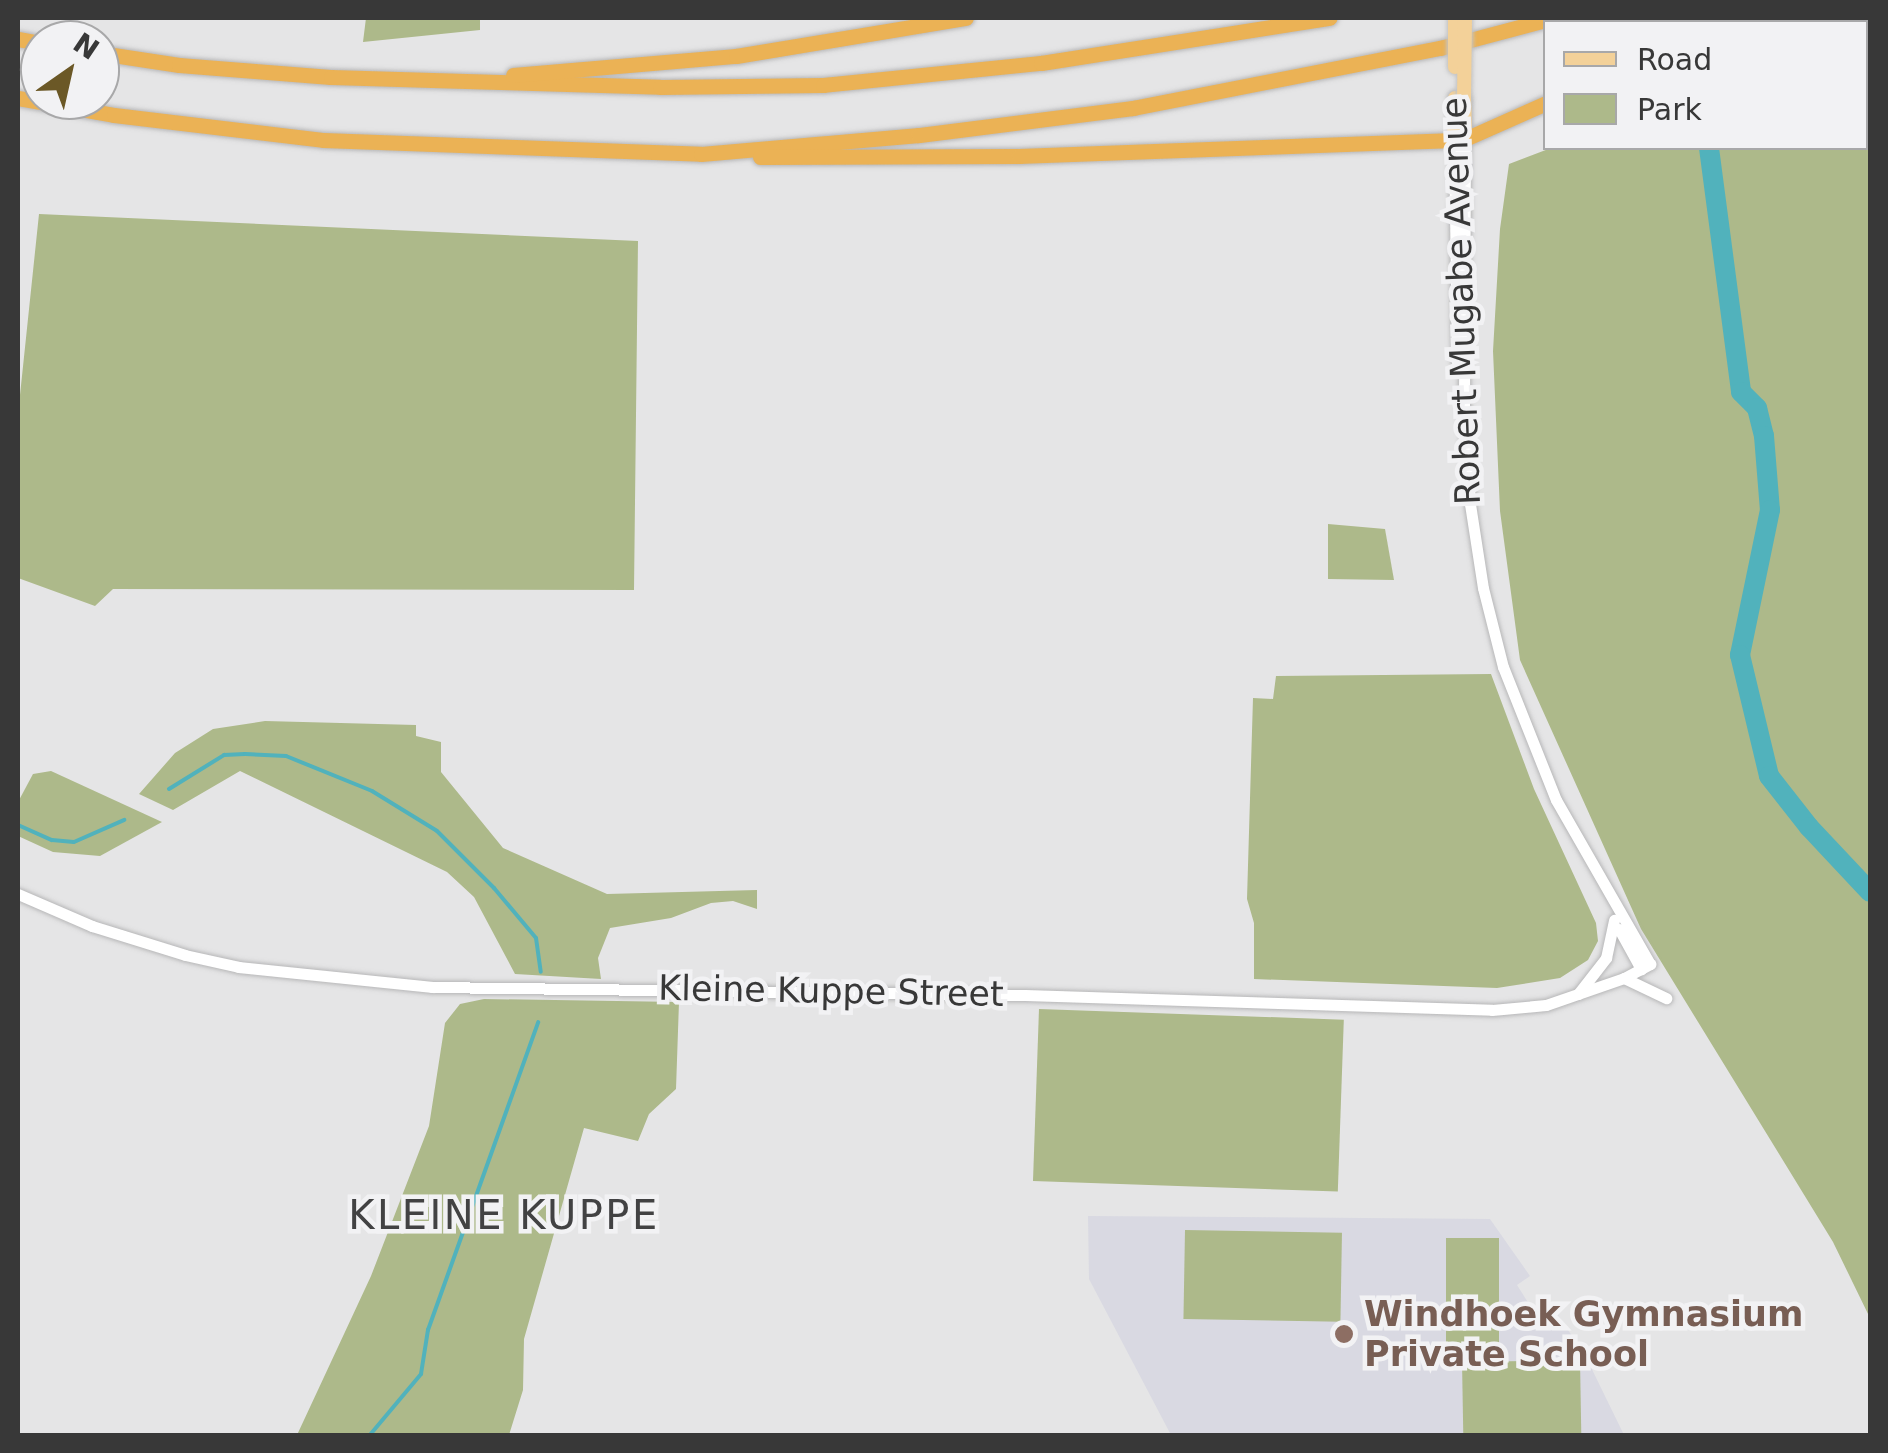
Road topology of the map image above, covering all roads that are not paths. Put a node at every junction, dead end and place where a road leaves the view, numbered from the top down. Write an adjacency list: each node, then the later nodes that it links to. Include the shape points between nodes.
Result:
1 (966, 18): 7 (highway, via 736,56)
2 (1330, 18): 7 (highway, via 1041,63 823,84)
3 (1455, 18): 9 (main road, Robert Mugabe Avenue, bridge)
4 (1464, 18): 9 (main road, Robert Mugabe Avenue, bridge)
5 (1543, 21): 12 (highway, via 1440,48 1133,108)
6 (120, 56): 7 (highway, via 179,66)
7 (444, 82)
8 (18, 98): 12 (highway, via 323,140)
9 (1460, 99): 11 (main road, Robert Mugabe Avenue)
10 (1543, 103): 11 (highway)
11 (1459, 140): 12 (highway, via 836,160); 14 (street, Robert Mugabe Avenue, via 1458,426 1477,590 1499,675 1536,772); 15 (street, Robert Mugabe Avenue, via 1465,440 1483,588 1503,668 1556,800)
12 (701, 154)
13 (18, 894): 17 (street, Kleine Kuppe Street, via 185,955 432,987 1025,994 1478,1010)
14 (1614, 920): 15 (street, Robert Mugabe Avenue); 17 (street, via 1606,958)
15 (1645, 966): 16 (street, Kleine Kuppe Street)
16 (1624, 978): 17 (street, Kleine Kuppe Street); 18 (street)
17 (1575, 997)
18 (1666, 998)

